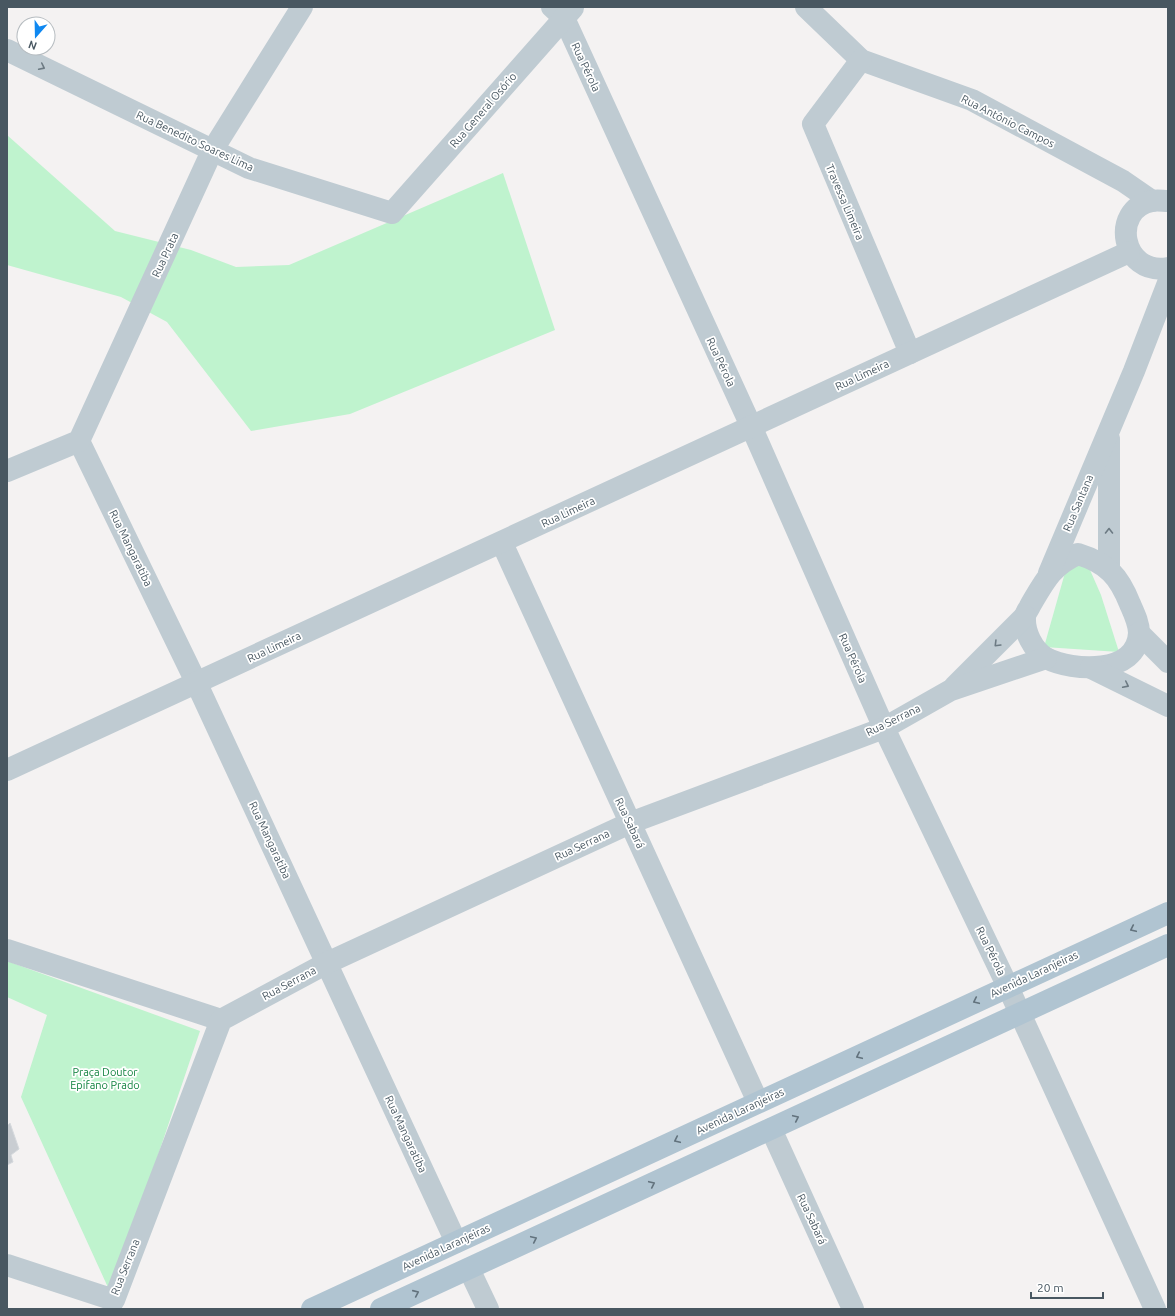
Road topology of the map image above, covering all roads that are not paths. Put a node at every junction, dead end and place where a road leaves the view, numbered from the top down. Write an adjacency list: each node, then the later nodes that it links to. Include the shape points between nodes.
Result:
1 (806, 7): 5 (street, Rua Antônio Campos)
2 (297, 9): 6 (street, Rua Prata)
3 (563, 11): 8 (street, Rua General Osório); 13 (street, Rua Pérola)
4 (7, 50): 6 (street, Rua Benedito Soares Lima, one-way to 6)
5 (861, 60): 7 (street, Rua Antônio Campos, via 972,100); 12 (street, Travessa Limeira, via 813,124)
6 (212, 151): 8 (street, Rua Benedito Soares Lima, via 249,168); 15 (street, Rua Prata)
7 (1160, 201): 9 (street, via 1138,208 1128,221 1125,237)
8 (392, 213)
9 (1129, 252): 10 (street, via 1141,264 1158,270); 12 (street, Rua Limeira)
10 (1168, 268)
11 (1168, 283): 14 (street, Rua Santana)
12 (910, 353): 13 (street, Rua Limeira)
13 (751, 426): 17 (street, Rua Limeira); 28 (street, Rua Pérola)
14 (1109, 430): 18 (street, Rua Santana, one-way to 14); 19 (street, Rua Santana)
15 (79, 441): 16 (street); 25 (street, Rua Mangaratiba)
16 (7, 471)
17 (502, 543): 25 (street, Rua Limeira); 30 (street, Rua Sabará)
18 (1109, 570): 19 (street, via 1096,560 1078,554 1065,560); 21 (street, via 1125,591 1136,616)
19 (1047, 576): 20 (street)
20 (1025, 616): 22 (street, via 1029,641); 26 (street, Rua Serrana, one-way to 26)
21 (1139, 633): 23 (street); 24 (street, via 1133,651 1116,664)
22 (1046, 658): 24 (street); 26 (street, Rua Serrana)
23 (1168, 662)
24 (1091, 668): 27 (street, one-way to 27)
25 (196, 682): 29 (street, Rua Limeira); 34 (street, Rua Mangaratiba)
26 (951, 690): 28 (street, Rua Serrana)
27 (1168, 706)
28 (884, 728): 30 (street, Rua Serrana); 35 (street, Rua Pérola)
29 (7, 770)
30 (630, 823): 34 (street, Rua Serrana); 38 (street, Rua Sabará)
31 (1168, 913): 35 (main road, Avenida Laranjeiras, one-way to 35)
32 (1168, 945): 36 (main road)
33 (7, 950): 37 (street)
34 (327, 963): 37 (street, Rua Serrana); 40 (street, Rua Mangaratiba)
35 (1008, 987): 36 (street, Rua Pérola); 38 (main road, Avenida Laranjeiras, one-way to 38)
36 (1020, 1014): 39 (main road, one-way to 36); 48 (street, Rua Pérola)
37 (221, 1020): 43 (street, Rua Serrana)
38 (758, 1102): 40 (main road, Avenida Laranjeiras, one-way to 40)
39 (771, 1129): 42 (main road, one-way to 39); 47 (street, Rua Sabará)
40 (456, 1242): 44 (main road, Avenida Laranjeiras)
41 (7, 1265): 43 (street, Rua Serrana)
42 (469, 1269): 45 (main road, one-way to 42); 46 (street)
43 (116, 1304)
44 (312, 1309)
45 (381, 1309)
46 (488, 1309)
47 (853, 1309)
48 (1156, 1309)

